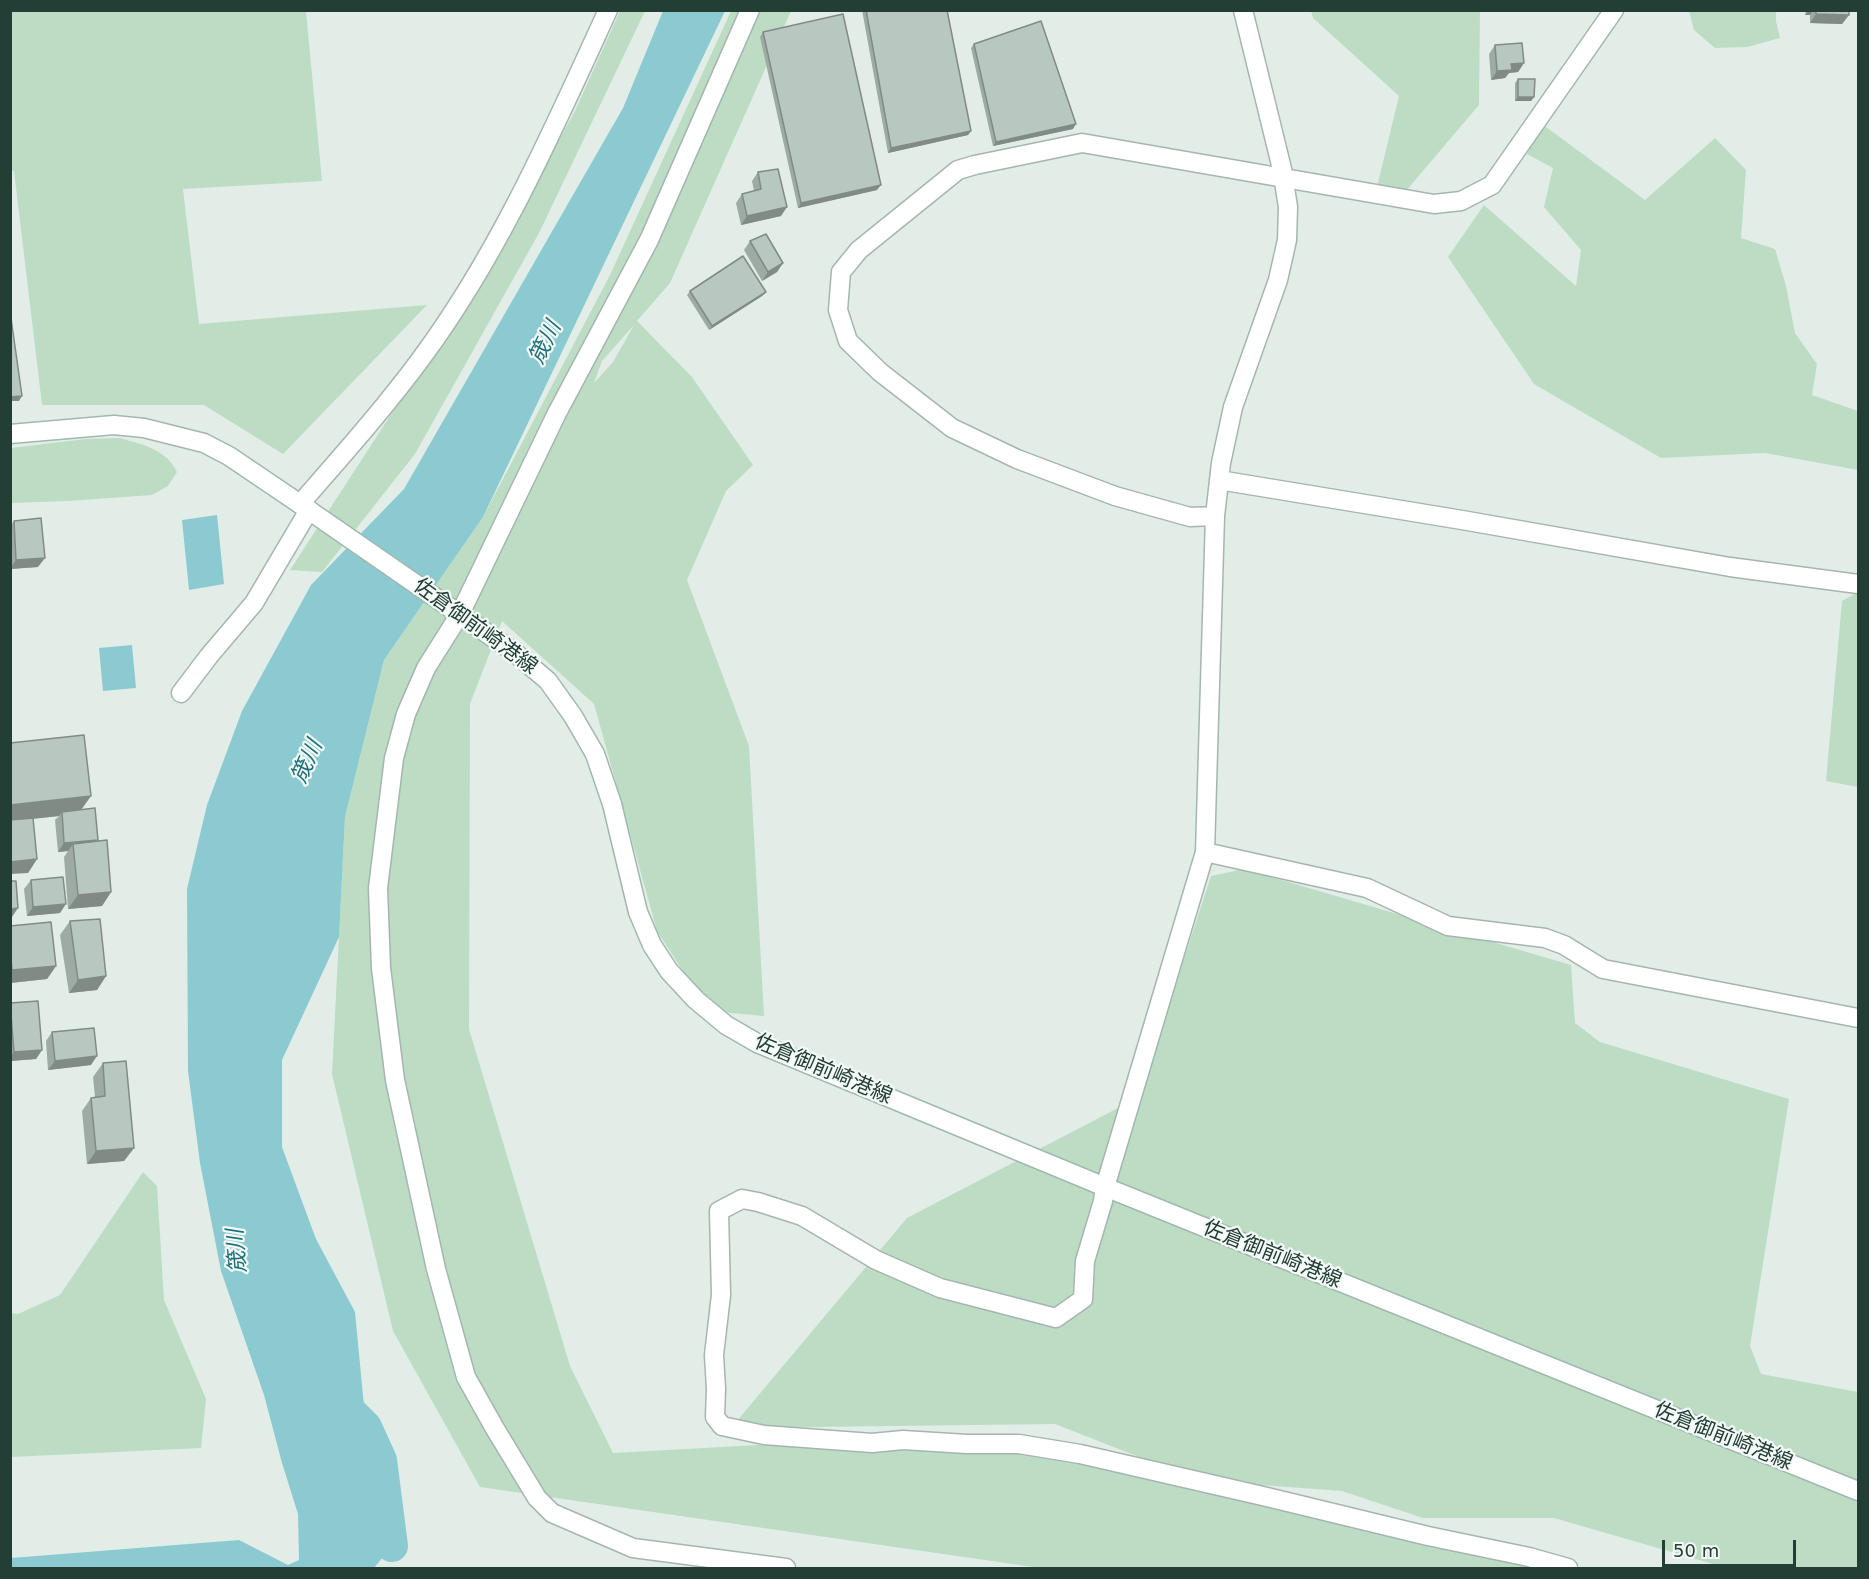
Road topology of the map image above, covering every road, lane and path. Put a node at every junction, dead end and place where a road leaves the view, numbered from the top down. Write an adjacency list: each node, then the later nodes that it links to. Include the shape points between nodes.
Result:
1 (608, 10): 8 (street, via 548,138 472,282 421,359)
2 (750, 10): 11 (street, via 649,240)
3 (1243, 10): 5 (street)
4 (1614, 10): 5 (street, via 1492,185 1485,189 1461,201 1434,204)
5 (1284, 179): 7 (street, via 1288,207 1285,250 1233,407); 9 (street, via 1082,143 975,165 958,170 859,250 841,272 838,310 848,340 880,372 952,428 1017,459 1115,496 1190,517)
6 (10, 434): 8 (street, 佐倉御前崎港線, via 114,425 174,435 204,443 229,456)
7 (1219, 480): 9 (street); 10 (street, via 1730,567)
8 (305, 507): 11 (street, 佐倉御前崎港線); 12 (street, via 254,603)
9 (1215, 516): 13 (street)
10 (1858, 584)
11 (457, 611): 15 (street, 佐倉御前崎港線, via 548,681 573,716 595,754 612,804 638,912 652,945 696,1000 726,1025 757,1043); 17 (street, via 406,714 394,758 378,888 381,968 395,1080 436,1269 465,1377 537,1498 552,1513 633,1548)
12 (181, 693)
13 (1205, 852): 14 (street, via 1367,888 1448,926 1545,938 1603,969); 15 (street)
14 (1858, 1018)
15 (1105, 1187): 16 (street, 佐倉御前崎港線); 18 (street, via 1085,1261 1083,1299 1056,1318 940,1288 876,1260 802,1216 758,1202 742,1199 719,1211 721,1295 714,1355 715,1417 722,1426 764,1435 872,1443 903,1440 1019,1444 1070,1452)
16 (1858, 1491)
17 (786, 1569)
18 (1568, 1569)

